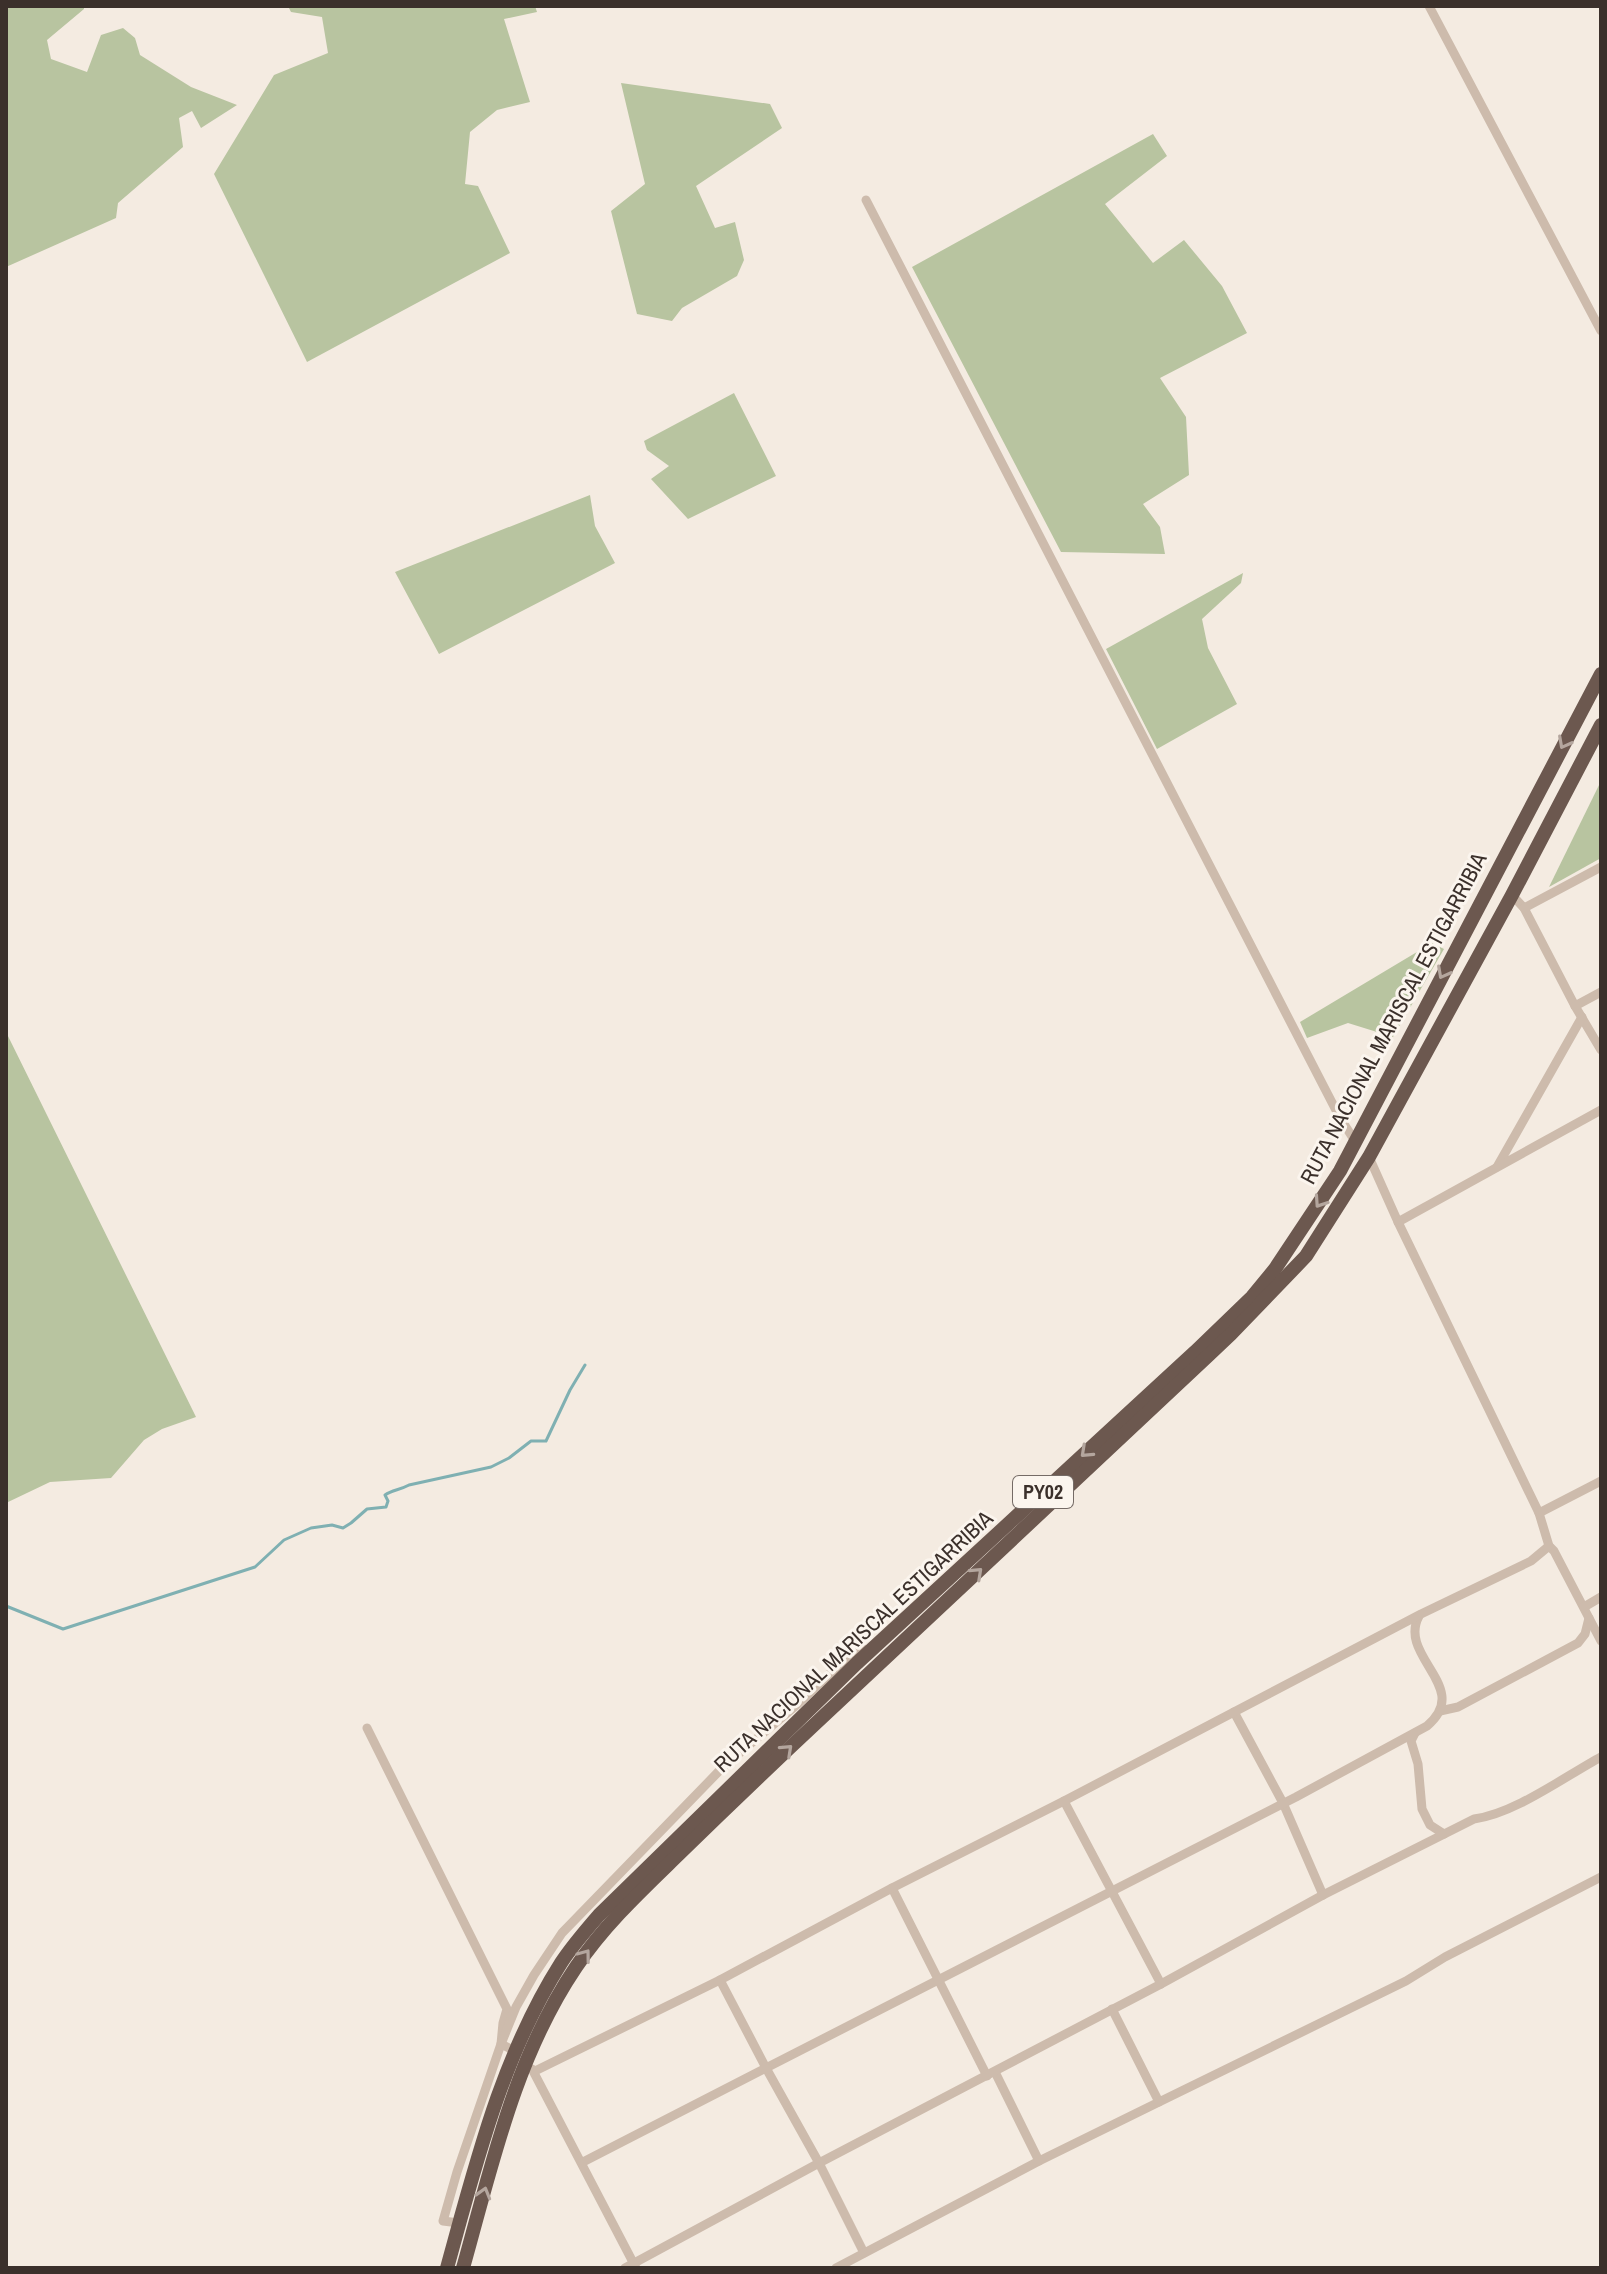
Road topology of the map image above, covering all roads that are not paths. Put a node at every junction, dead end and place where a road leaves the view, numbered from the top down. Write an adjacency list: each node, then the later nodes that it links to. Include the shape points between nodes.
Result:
1 (1429, 6): 3 (street)
2 (866, 200): 14 (street)
3 (1601, 331)
4 (1601, 674): 14 (highway, RUTA NACIONAL MARISCAL ESTIGARRIBIA / PY02, one-way to 14)
5 (1601, 725): 7 (highway, RUTA NACIONAL MARISCAL ESTIGARRIBIA / PY02)
6 (1601, 867): 8 (street)
7 (1512, 895): 8 (street); 15 (highway, RUTA NACIONAL MARISCAL ESTIGARRIBIA / PY02)
8 (1524, 908): 10 (street)
9 (1601, 992): 10 (street)
10 (1575, 1006): 11 (street)
11 (1582, 1017): 12 (street); 16 (street)
12 (1601, 1050)
13 (1601, 1110): 16 (street)
14 (1355, 1141): 42 (highway, RUTA NACIONAL MARISCAL ESTIGARRIBIA / PY02, one-way to 42, via 1332,1184 1252,1297 869,1652 599,1915 536,2005)
15 (1369, 1157): 17 (street); 42 (highway, RUTA NACIONAL MARISCAL ESTIGARRIBIA / PY02, one-way to 15, via 576,1967 630,1901 1268,1298 1306,1256)
16 (1497, 1167): 17 (street)
17 (1398, 1222): 19 (street)
18 (1601, 1481): 19 (street)
19 (1539, 1513): 20 (street)
20 (1549, 1546): 22 (street); 23 (street, via 1531,1561)
21 (1601, 1597): 22 (street)
22 (1584, 1607): 24 (street)
23 (1421, 1614): 26 (street, via 1414,1639 1442,1691); 27 (street)
24 (1589, 1618): 25 (street); 26 (street, via 1578,1643 1458,1707)
25 (1601, 1641)
26 (1440, 1711): 29 (street)
27 (1234, 1712): 31 (street); 32 (street)
28 (367, 1728): 42 (street, via 507,2009 503,2023)
29 (1415, 1733): 32 (street); 33 (street, via 1411,1741 1422,1809 1430,1825)
30 (1601, 1757): 33 (street, via 1510,1808)
31 (1064, 1801): 35 (street); 36 (street)
32 (1283, 1803): 36 (street); 37 (street)
33 (1444, 1834): 37 (street)
34 (1601, 1877): 45 (street, via 1406,1981)
35 (892, 1888): 38 (street); 39 (street)
36 (1111, 1891): 38 (street); 40 (street)
37 (1323, 1895): 40 (street)
38 (939, 1979): 43 (street); 44 (street)
39 (720, 1980): 42 (street); 43 (street)
40 (1161, 1984): 41 (street)
41 (1112, 2009): 44 (street); 45 (street)
42 (519, 2058): 47 (street); 51 (highway, RUTA NACIONAL MARISCAL ESTIGARRIBIA / PY02, via 493,2105); 52 (highway, RUTA NACIONAL MARISCAL ESTIGARRIBIA / PY02, one-way to 42)
43 (766, 2068): 47 (street); 48 (street)
44 (991, 2074): 46 (street); 48 (street)
45 (1159, 2102): 46 (street)
46 (1039, 2161): 49 (street)
47 (583, 2162): 50 (street)
48 (819, 2163): 49 (street); 50 (street)
49 (864, 2253): 53 (street)
50 (632, 2266)
51 (447, 2268)
52 (463, 2268)
53 (836, 2268)

